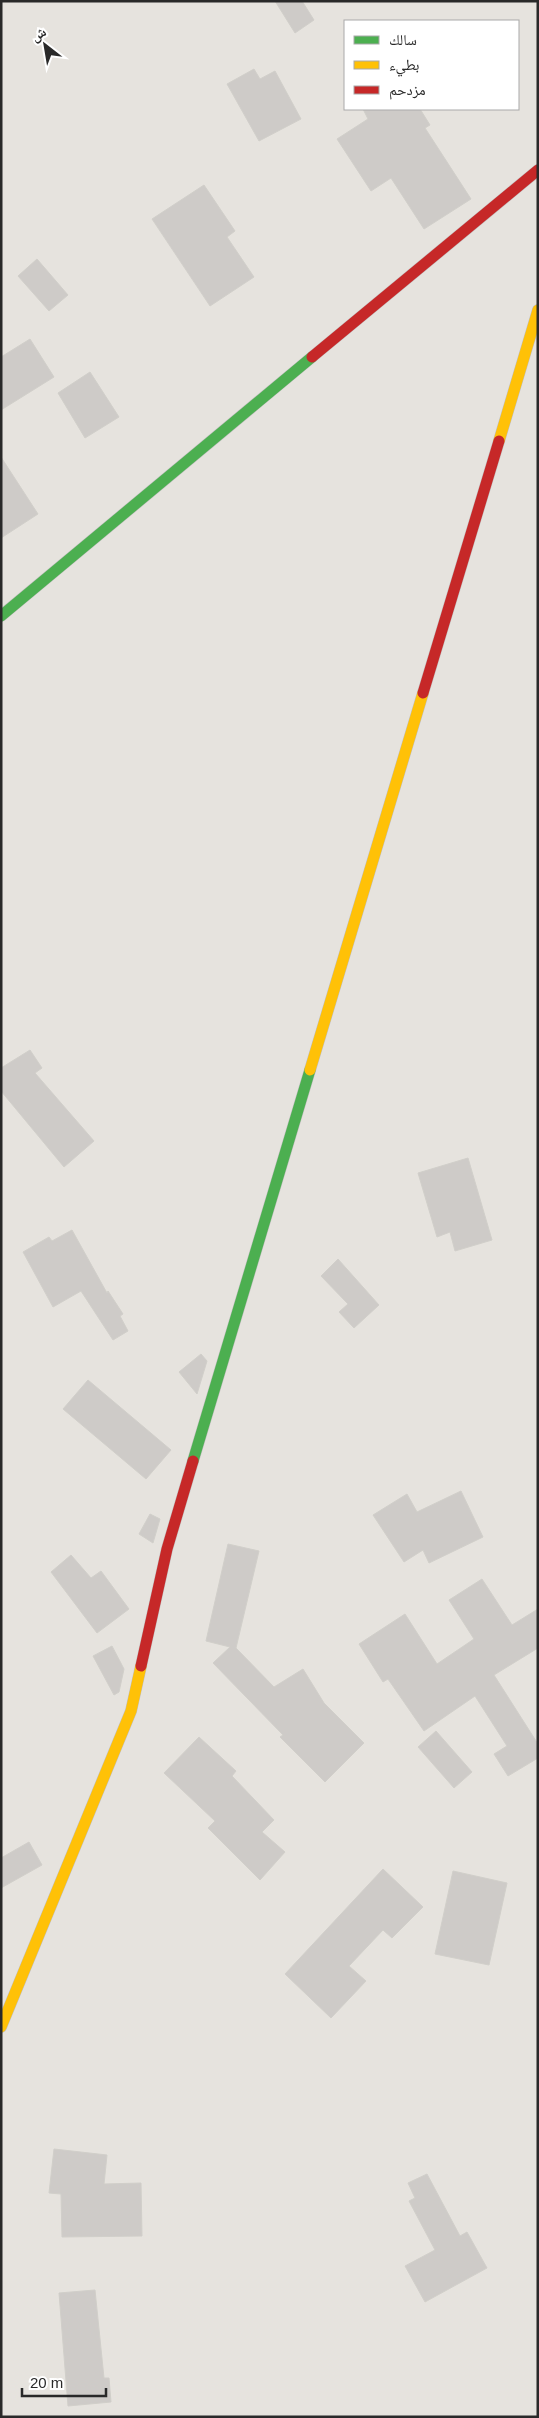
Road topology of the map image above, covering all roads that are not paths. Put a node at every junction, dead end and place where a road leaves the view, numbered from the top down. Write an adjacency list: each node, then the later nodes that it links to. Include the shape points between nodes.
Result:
1 (538, 170): 3 (street)
2 (538, 310): 4 (street, via 167,1549 131,1711)
3 (1, 616)
4 (1, 2027)

